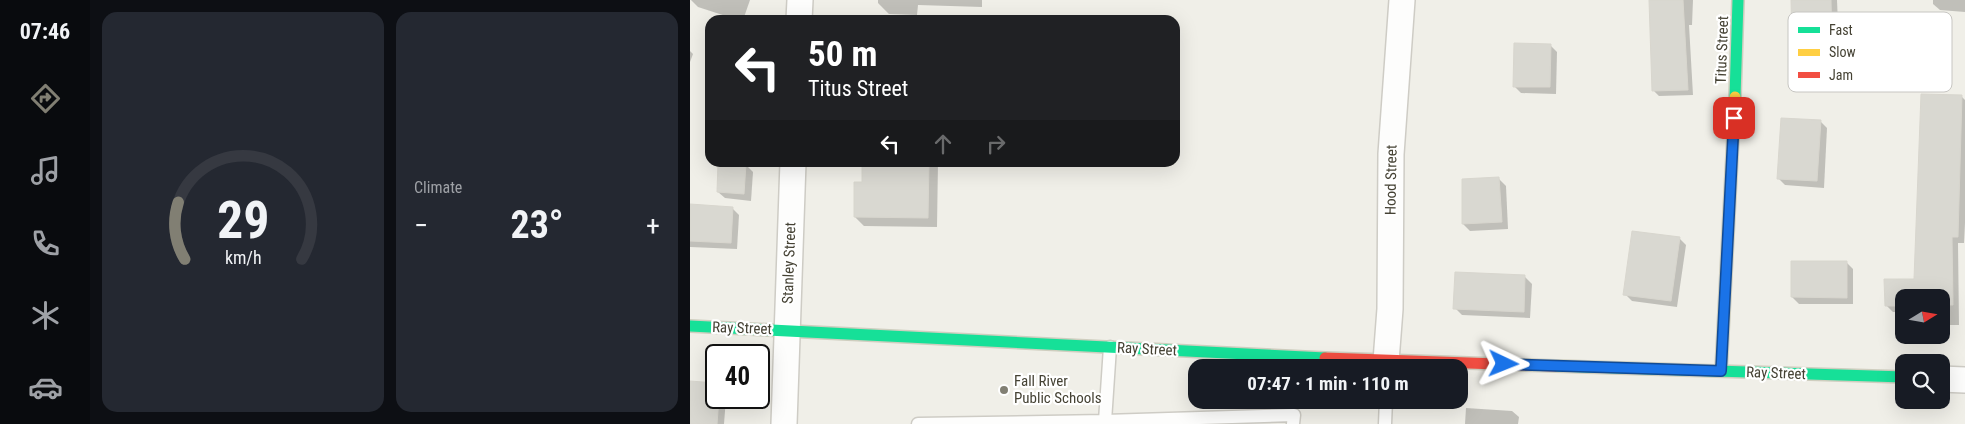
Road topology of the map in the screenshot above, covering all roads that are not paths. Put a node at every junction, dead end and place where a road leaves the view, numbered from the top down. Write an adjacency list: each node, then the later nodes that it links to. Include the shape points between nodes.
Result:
1 (800, 0): 4 (street)
2 (1402, 0): 10 (street, Hood Street, via 1391,154 1390,310)
3 (1738, 0): 12 (street, Titus Street)
4 (799, 15)
5 (793, 167): 7 (street, Stanley Street)
6 (690, 326): 7 (street, Ray Street)
7 (787, 330): 8 (street, Ray Street); 18 (street, Stanley Street)
8 (1110, 347): 9 (street, Ray Street); 17 (lane)
9 (1305, 359)
10 (1386, 359)
11 (1468, 366): 12 (street, Ray Street)
12 (1721, 371): 13 (street, Ray Street)
13 (1895, 377)
14 (1950, 379): 15 (street)
15 (1965, 380)
16 (1386, 409): 21 (lane)
17 (1105, 420): 19 (lane); 20 (lane, via 1294,415)
18 (784, 424)
19 (918, 424)
20 (1293, 424)
21 (1386, 424)

